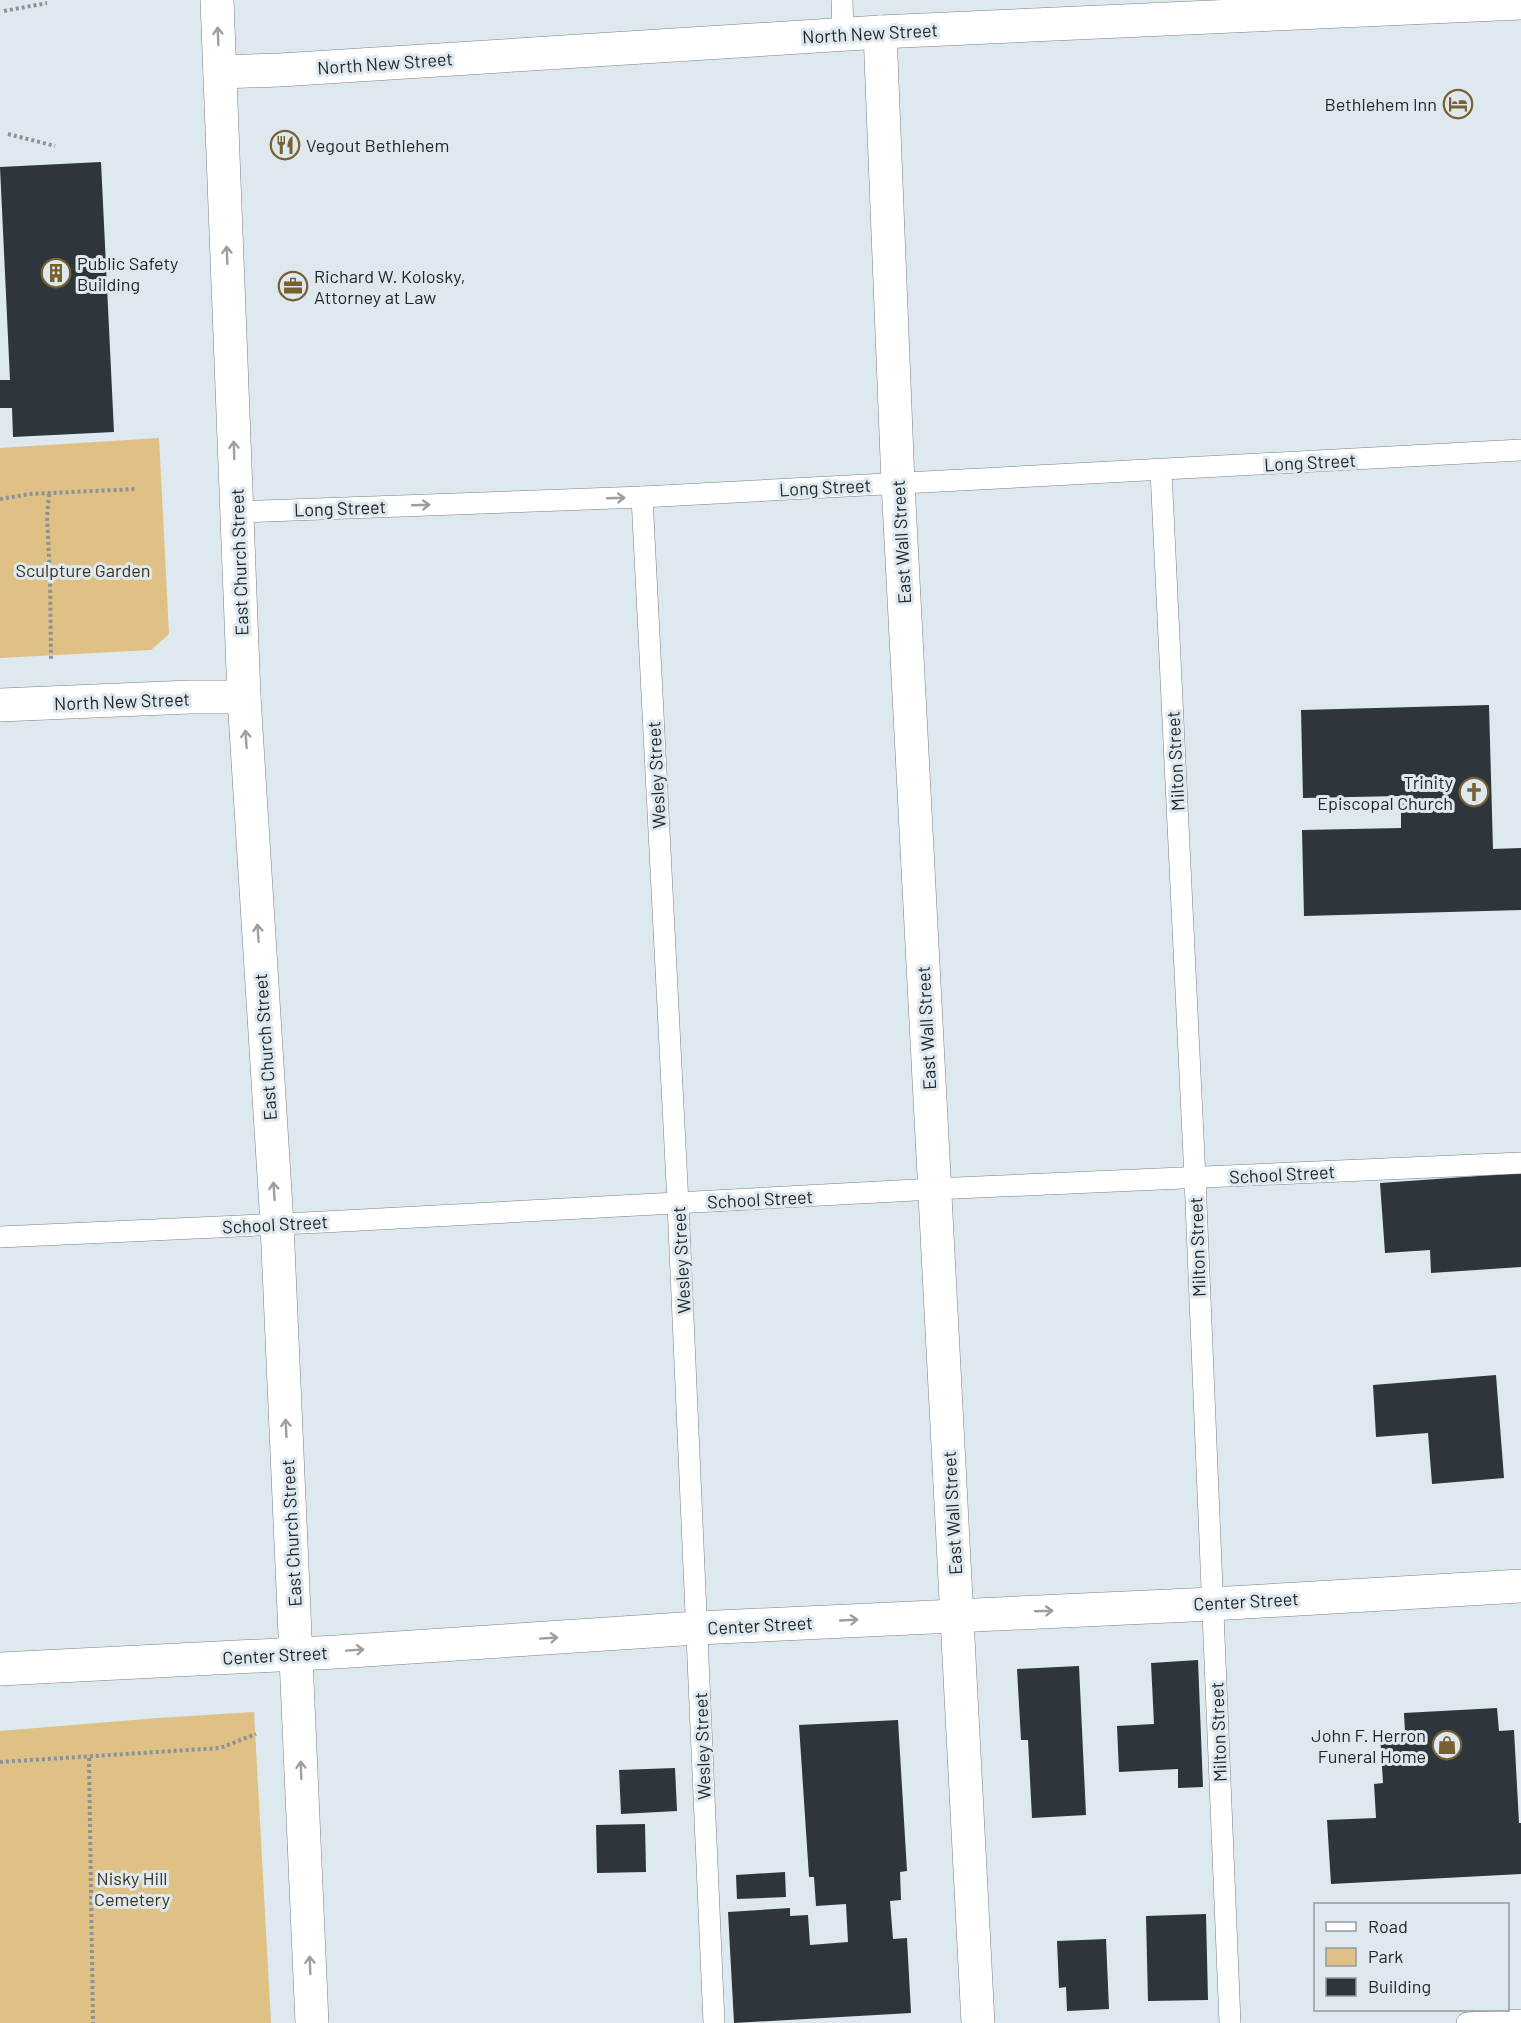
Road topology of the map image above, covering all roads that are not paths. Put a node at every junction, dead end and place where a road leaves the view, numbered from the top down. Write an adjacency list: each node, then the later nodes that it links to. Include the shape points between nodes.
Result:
1 (217, 0): 6 (main road, East Church Street, one-way to 1)
2 (842, 0): 5 (lane)
3 (1521, 3): 4 (main road, North New Street)
4 (880, 32): 5 (main road, North New Street); 9 (main road, East Wall Street)
5 (843, 34): 6 (main road, North New Street)
6 (220, 72): 11 (main road, East Church Street, one-way to 6)
7 (1521, 450): 8 (lane, Long Street)
8 (1161, 471): 9 (lane, Long Street); 15 (lane, Milton Street)
9 (898, 483): 10 (lane, Long Street); 16 (main road, East Wall Street)
10 (642, 497): 11 (lane, Long Street, one-way to 10); 17 (lane, Wesley Street)
11 (237, 512): 12 (main road, East Church Street)
12 (244, 697): 13 (main road, North New Street); 18 (main road, East Church Street, one-way to 12)
13 (0, 705)
14 (1521, 1163): 15 (lane, School Street)
15 (1195, 1178): 16 (lane, School Street); 21 (lane, Milton Street)
16 (934, 1189): 17 (lane, School Street); 22 (main road, East Wall Street)
17 (678, 1204): 18 (lane, School Street); 23 (lane, Wesley Street)
18 (276, 1224): 19 (lane, School Street); 24 (main road, East Church Street, one-way to 18)
19 (0, 1237)
20 (1521, 1586): 21 (main road, Center Street)
21 (1212, 1604): 22 (main road, Center Street, one-way to 21); 30 (lane, Milton Street)
22 (957, 1615): 23 (main road, Center Street, one-way to 22); 29 (main road, East Wall Street)
23 (697, 1628): 24 (main road, Center Street, one-way to 23); 28 (lane, Wesley Street)
24 (296, 1654): 25 (main road, Center Street); 27 (main road, East Church Street, one-way to 24)
25 (0, 1669)
26 (1521, 2020): 31 (lane)
27 (312, 2023)
28 (714, 2023)
29 (978, 2023)
30 (1230, 2023)
31 (1467, 2023)

